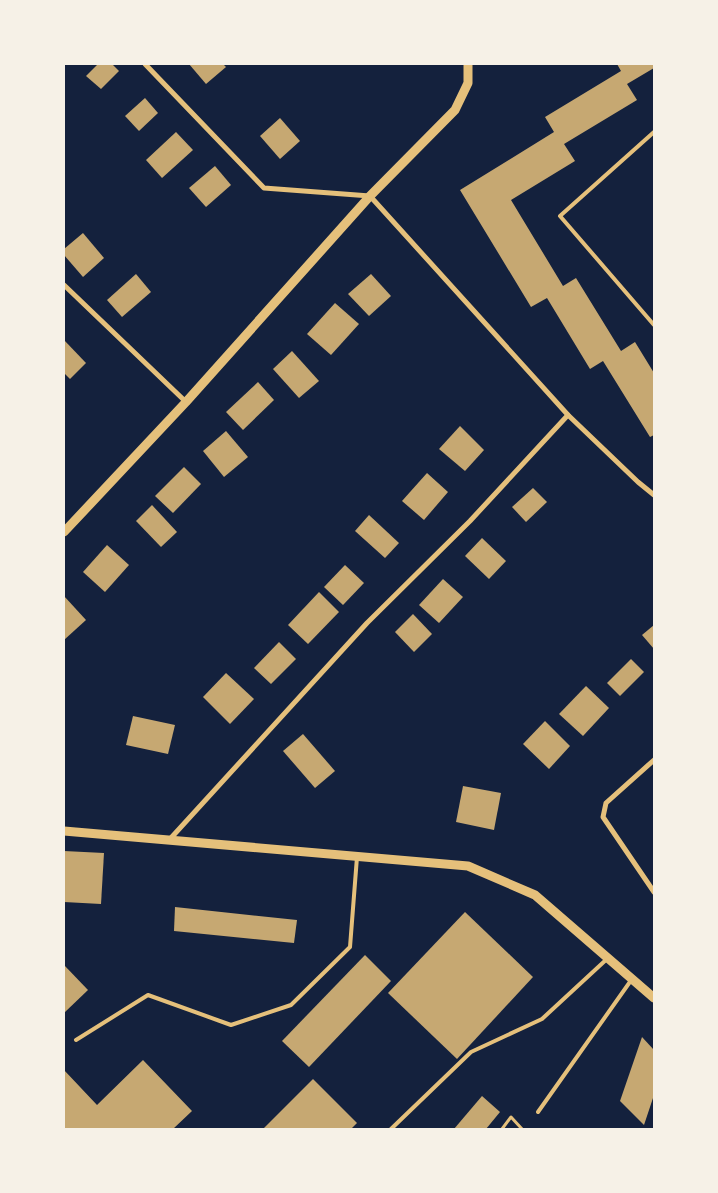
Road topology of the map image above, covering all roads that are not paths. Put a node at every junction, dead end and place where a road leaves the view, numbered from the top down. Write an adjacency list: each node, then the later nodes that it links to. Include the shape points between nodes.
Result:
1 (145, 64): 4 (street, via 264,188)
2 (468, 64): 4 (street, via 468,83 455,110)
3 (654, 132): 6 (lane, via 560,216)
4 (370, 196): 7 (street); 8 (street)
5 (64, 285): 7 (street)
6 (654, 325)
7 (186, 402): 10 (street)
8 (568, 415): 9 (street); 13 (street, via 367,623)
9 (654, 495)
10 (64, 532)
11 (654, 760): 15 (street, via 606,803 603,817)
12 (64, 831): 13 (street)
13 (169, 841): 14 (street)
14 (357, 855): 16 (street, via 468,866 535,895); 19 (lane, via 350,947 291,1005 231,1025 148,995)
15 (654, 892)
16 (608, 958): 17 (street); 21 (lane, via 542,1019 470,1052)
17 (632, 979): 18 (street); 20 (lane)
18 (653, 994)
19 (76, 1040)
20 (538, 1112)
21 (391, 1129)

